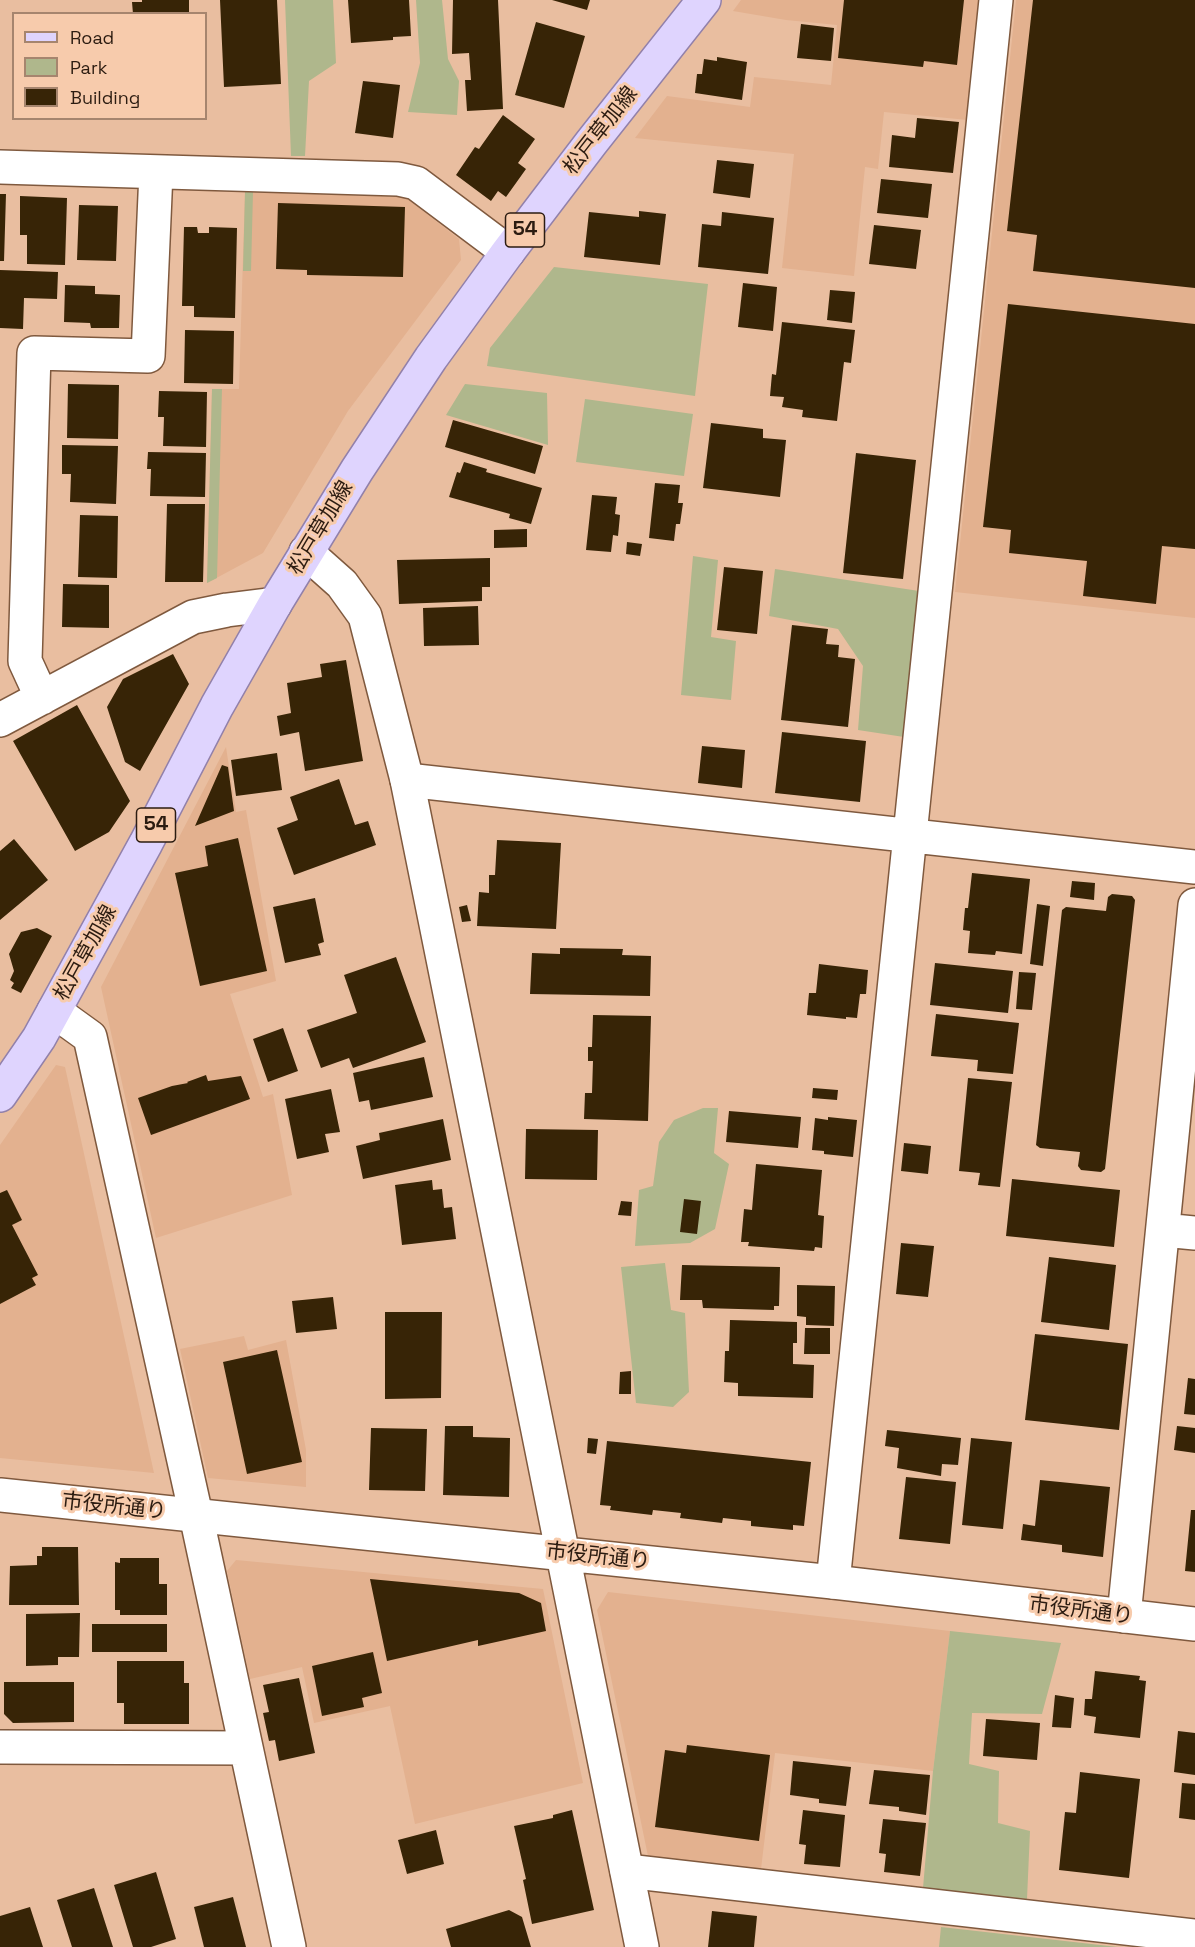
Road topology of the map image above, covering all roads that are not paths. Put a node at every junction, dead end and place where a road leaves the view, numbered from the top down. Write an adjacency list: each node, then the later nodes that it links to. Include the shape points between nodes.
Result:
1 (704, 0): 5 (main road, 松戸草加線 / 54)
2 (996, 0): 11 (street)
3 (0, 167): 4 (street)
4 (156, 172): 5 (street, via 398,179 416,183); 8 (street, via 148,356 34,353 25,661)
5 (508, 252): 6 (main road, 松戸草加線 / 54, via 430,358)
6 (306, 552): 7 (main road, 松戸草加線 / 54); 10 (street, via 342,584 366,616)
7 (275, 604): 8 (street, via 193,617); 14 (main road, 松戸草加線 / 54)
8 (42, 698): 9 (street)
9 (0, 720)
10 (407, 780): 11 (street); 20 (street)
11 (910, 836): 12 (street); 21 (street)
12 (1195, 867)
13 (1195, 905): 16 (street)
14 (54, 1011): 15 (main road, 松戸草加線 / 54); 19 (street, via 90,1037)
15 (0, 1095)
16 (1163, 1230): 17 (street); 22 (street)
17 (1195, 1233)
18 (0, 1495): 19 (street, 市役所通り)
19 (196, 1515): 20 (street, 市役所通り); 25 (street)
20 (563, 1553): 21 (street, 市役所通り); 26 (street)
21 (833, 1581): 22 (street, 市役所通り)
22 (1124, 1616): 23 (street, 市役所通り)
23 (1195, 1624)
24 (0, 1747): 25 (street)
25 (246, 1748): 28 (street)
26 (627, 1871): 27 (street); 29 (street)
27 (1195, 1936)
28 (289, 1947)
29 (642, 1947)

